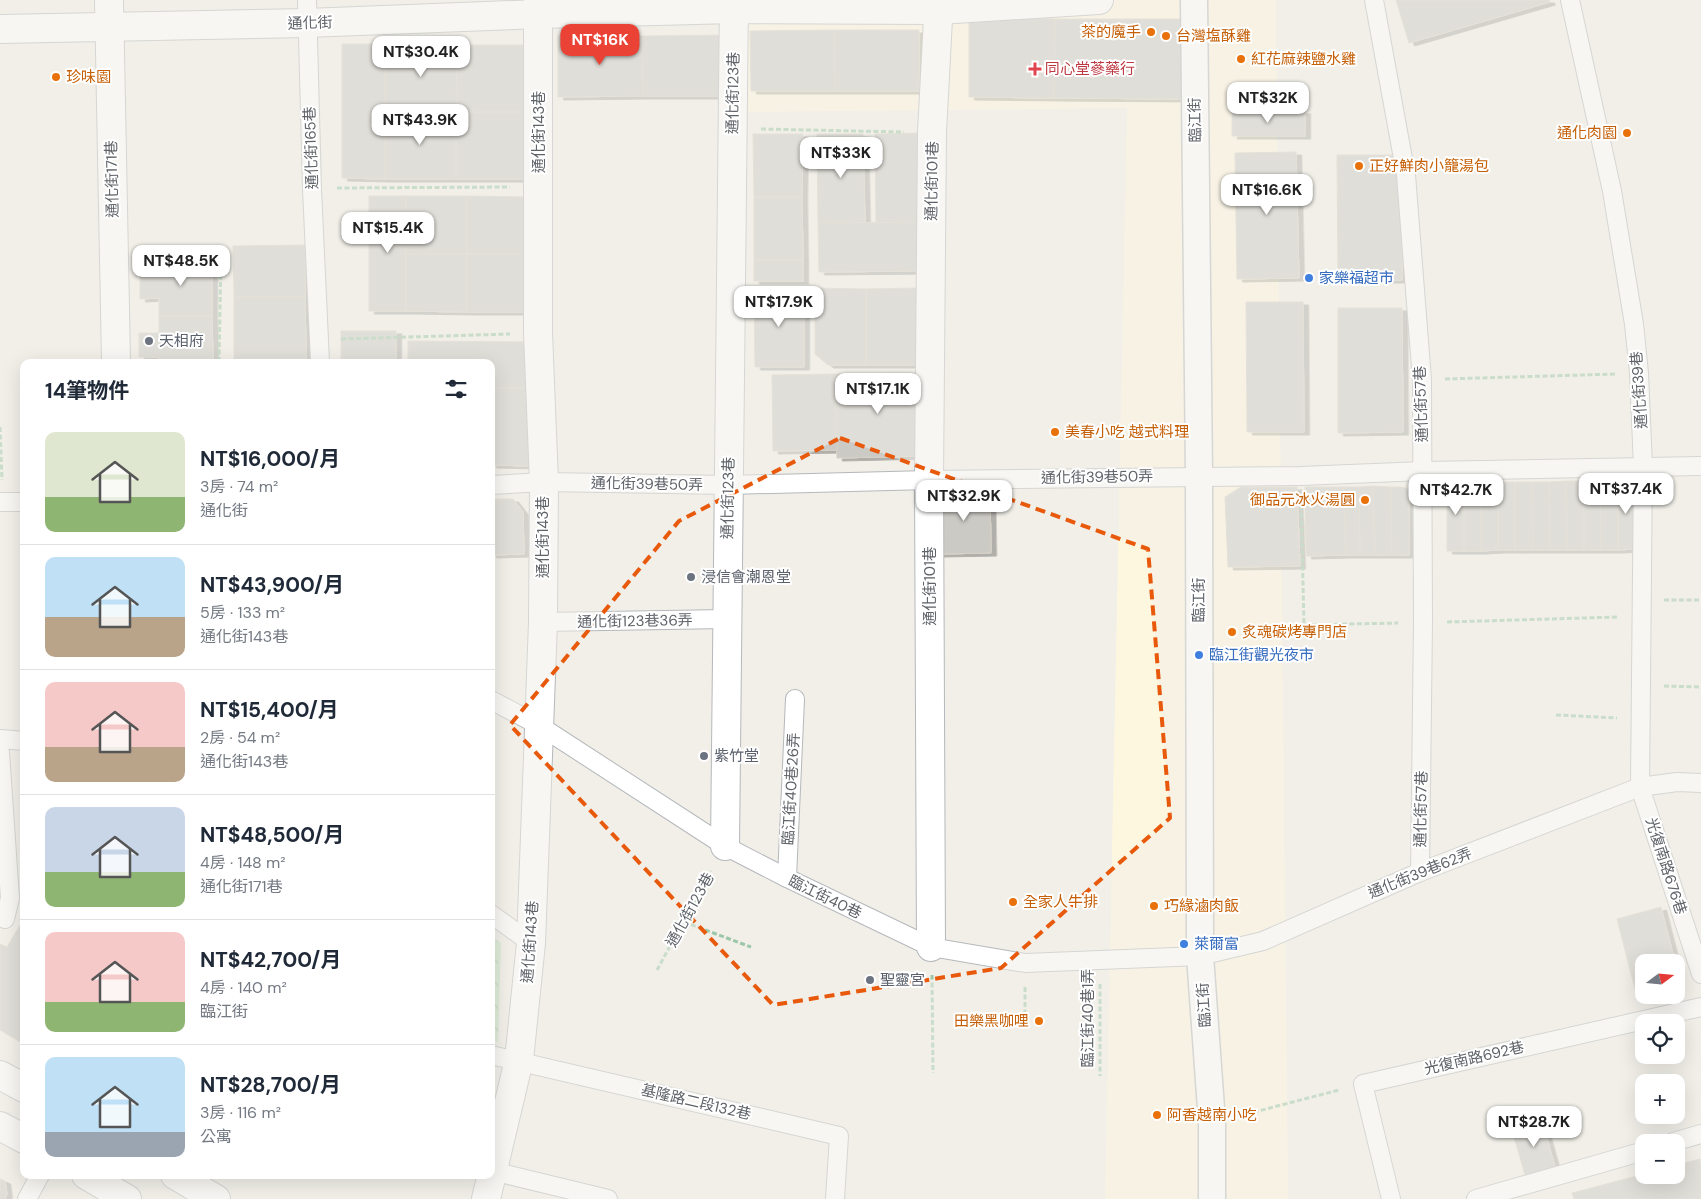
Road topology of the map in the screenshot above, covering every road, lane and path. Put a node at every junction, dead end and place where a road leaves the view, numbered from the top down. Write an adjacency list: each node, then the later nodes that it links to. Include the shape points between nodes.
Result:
1 (1099, 0): 6 (street, 通化街)
2 (1194, 0): 27 (street, 臨江街)
3 (1374, 0): 22 (lane, 通化街57巷, via 1406,175)
4 (1570, 0): 21 (lane, 通化街39巷, via 1612,192)
5 (734, 5): 6 (street, 通化街); 7 (street, 通化街); 11 (street, 通化街123巷)
6 (939, 5): 12 (street, 通化街101巷)
7 (539, 7): 8 (street, 通化街); 13 (street, 通化街143巷)
8 (307, 12): 9 (street, 通化街); 14 (lane, 通化街165巷)
9 (109, 13): 10 (street, 通化街); 18 (street, 通化街171巷)
10 (0, 29)
11 (733, 129): 12 (path); 31 (street, 通化街123巷)
12 (932, 132): 28 (street, 通化街101巷)
13 (539, 186): 14 (path); 16 (street, 通化街143巷)
14 (312, 188): 17 (lane, 通化街165巷)
15 (220, 257): 19 (path)
16 (538, 333): 17 (path); 29 (street, 通化街143巷)
17 (320, 339): 20 (lane, 通化街165巷)
18 (116, 359)
19 (219, 359)
20 (320, 359)
21 (1639, 374): 22 (path); 25 (lane, 通化街39巷)
22 (1422, 380): 26 (lane, 通化街57巷)
23 (0, 427): 32 (path)
24 (1701, 466): 25 (lane, 通化街39巷50弄)
25 (1643, 467): 26 (lane, 通化街39巷50弄); 34 (lane, 通化街39巷)
26 (1423, 471): 27 (lane, 通化街39巷50弄); 51 (lane, 通化街57巷)
27 (1199, 476): 28 (lane, 通化街39巷50弄); 59 (street, 臨江街)
28 (929, 480): 31 (lane, 通化街39巷50弄); 58 (street, 通化街101巷)
29 (544, 482): 30 (lane, 通化街39巷50弄); 31 (lane, 通化街39巷50弄); 37 (street, 通化街143巷)
30 (495, 484)
31 (728, 486): 36 (street, 通化街123巷)
32 (1, 502): 33 (lane)
33 (20, 502)
34 (1641, 600): 35 (path); 38 (lane, 通化街39巷)
35 (1701, 600)
36 (727, 619): 37 (lane, 通化街123巷36弄); 50 (street, 通化街123巷)
37 (543, 622): 44 (street, 通化街143巷)
38 (1641, 686): 39 (path); 43 (lane, 通化街39巷)
39 (1701, 686)
40 (795, 699): 52 (lane, 臨江街40巷26弄)
41 (495, 702): 44 (lane, 臨江街40巷)
42 (1556, 715): 43 (path)
43 (1640, 719): 49 (lane, 通化街39巷)
44 (540, 726): 50 (lane, 臨江街40巷); 56 (street, 通化街143巷)
45 (0, 740): 46 (lane)
46 (20, 741)
47 (0, 752): 54 (lane, via 10,898)
48 (1701, 783): 49 (lane, 通化街39巷62弄, via 1677,782)
49 (1640, 787): 51 (lane, 通化街39巷62弄); 63 (lane, 光復南路676巷)
50 (725, 846): 52 (lane, 臨江街40巷); 55 (path, 通化街123巷)
51 (1420, 872): 59 (lane, 通化街39巷62弄, via 1263,941)
52 (787, 878): 58 (lane, 臨江街40巷)
53 (495, 917): 56 (lane)
54 (4, 919)
55 (684, 922): 57 (path); 62 (path, 通化街123巷)
56 (531, 943): 67 (street, 通化街143巷)
57 (751, 947)
58 (931, 947): 61 (lane, 臨江街40巷); 68 (path)
59 (1200, 956): 60 (lane, 臨江街40巷); 73 (street, 臨江街)
60 (1100, 960): 61 (lane, 臨江街40巷); 70 (path, 臨江街40巷1弄)
61 (1025, 963): 65 (path)
62 (657, 970)
63 (1701, 974)
64 (1701, 1007): 71 (lane, 光復南路692巷)
65 (1025, 1022)
66 (495, 1056): 67 (lane, 基隆路二段132巷)
67 (519, 1060): 79 (street, 通化街143巷); 90 (lane, 基隆路二段132巷, via 839,1136)
68 (934, 1073)
69 (0, 1075): 72 (street)
70 (1100, 1076)
71 (1363, 1084): 73 (path); 92 (lane)
72 (20, 1086)
73 (1212, 1122): 91 (street, 臨江街)
74 (0, 1126): 76 (street)
75 (1701, 1134): 77 (lane)
76 (20, 1138)
77 (1685, 1139)
78 (1635, 1154): 93 (lane)
79 (495, 1159)
80 (495, 1172): 89 (lane)
81 (38, 1179): 85 (lane)
82 (93, 1179): 86 (street)
83 (182, 1179): 87 (street)
84 (490, 1179): 88 (street, 通化街143巷)
85 (27, 1199)
86 (127, 1199)
87 (216, 1199)
88 (486, 1199)
89 (608, 1199)
90 (835, 1199)
91 (1212, 1199)
92 (1391, 1199)
93 (1476, 1199)

